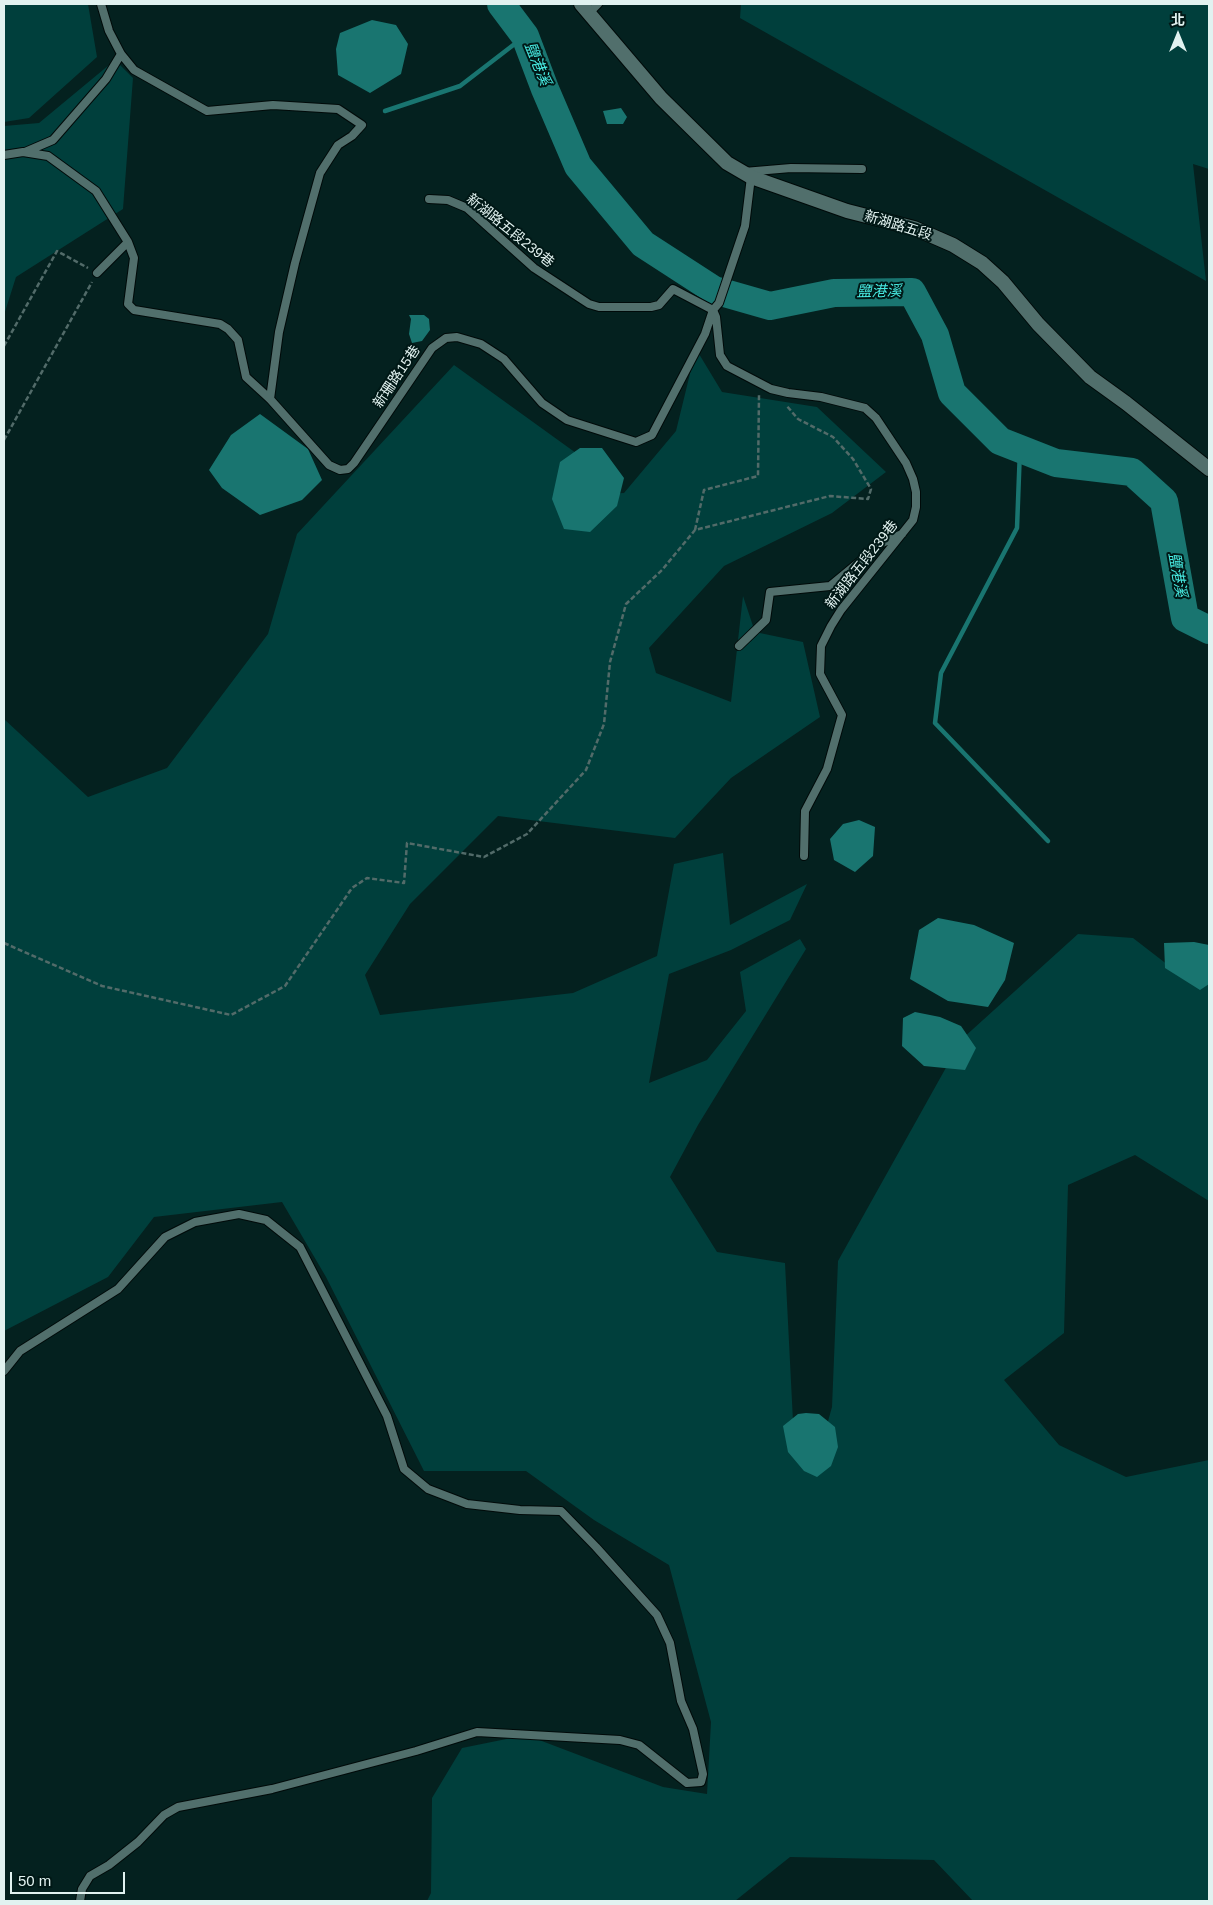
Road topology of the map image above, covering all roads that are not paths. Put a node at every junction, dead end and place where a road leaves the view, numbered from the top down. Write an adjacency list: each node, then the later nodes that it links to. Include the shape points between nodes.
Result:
1 (101, 4): 3 (lane)
2 (589, 7): 7 (street, 新湖路五段, via 661,98 727,163)
3 (120, 54): 4 (lane, via 106,79 53,140); 12 (lane, via 134,70 207,111 273,105 338,109 362,125 338,145 320,173 279,332)
4 (23, 152): 5 (lane, 新珊路15巷); 9 (lane, 新珊路15巷, via 48,156 96,191)
5 (4, 155)
6 (862, 169): 7 (lane, via 791,168)
7 (747, 175): 11 (lane, 新珊路15巷, via 745,226 719,303); 13 (street, 新湖路五段, via 847,211 914,228 953,245 982,263 1090,377)
8 (429, 200): 11 (lane, 新湖路五段239巷, via 448,200 466,208 534,268 589,304 599,307 651,307 659,305 673,289)
9 (128, 242): 10 (lane); 12 (lane, 新珊路15巷, via 134,258 128,304 134,310 220,324 228,329 238,340 246,377)
10 (97, 273)
11 (713, 310): 12 (lane, 新珊路15巷, via 705,334 652,435 636,442 568,420 542,403 504,359 480,344 457,337 446,338 432,348 348,469 340,470 330,465); 14 (lane, 新湖路五段239巷, via 720,355 727,366 771,389 788,394 821,396 866,408 876,418 913,479 916,507)
12 (270, 399)
13 (1209, 469)
14 (904, 533): 15 (lane, via 882,543 830,586 770,592 766,620); 16 (lane, 新湖路五段239巷, via 841,610 821,646 820,674 842,715 827,769 805,811)
15 (739, 646)
16 (804, 856)
17 (4, 1371): 18 (lane, via 20,1351 118,1290 165,1237 195,1222 239,1214 266,1220 300,1247 387,1416 404,1469 428,1489 467,1504 561,1511 657,1616 670,1643 681,1702 693,1729 703,1774 701,1782 687,1783 639,1745 620,1740 477,1732 272,1788 178,1807 164,1815 109,1865 90,1876 82,1889)
18 (80, 1901)

